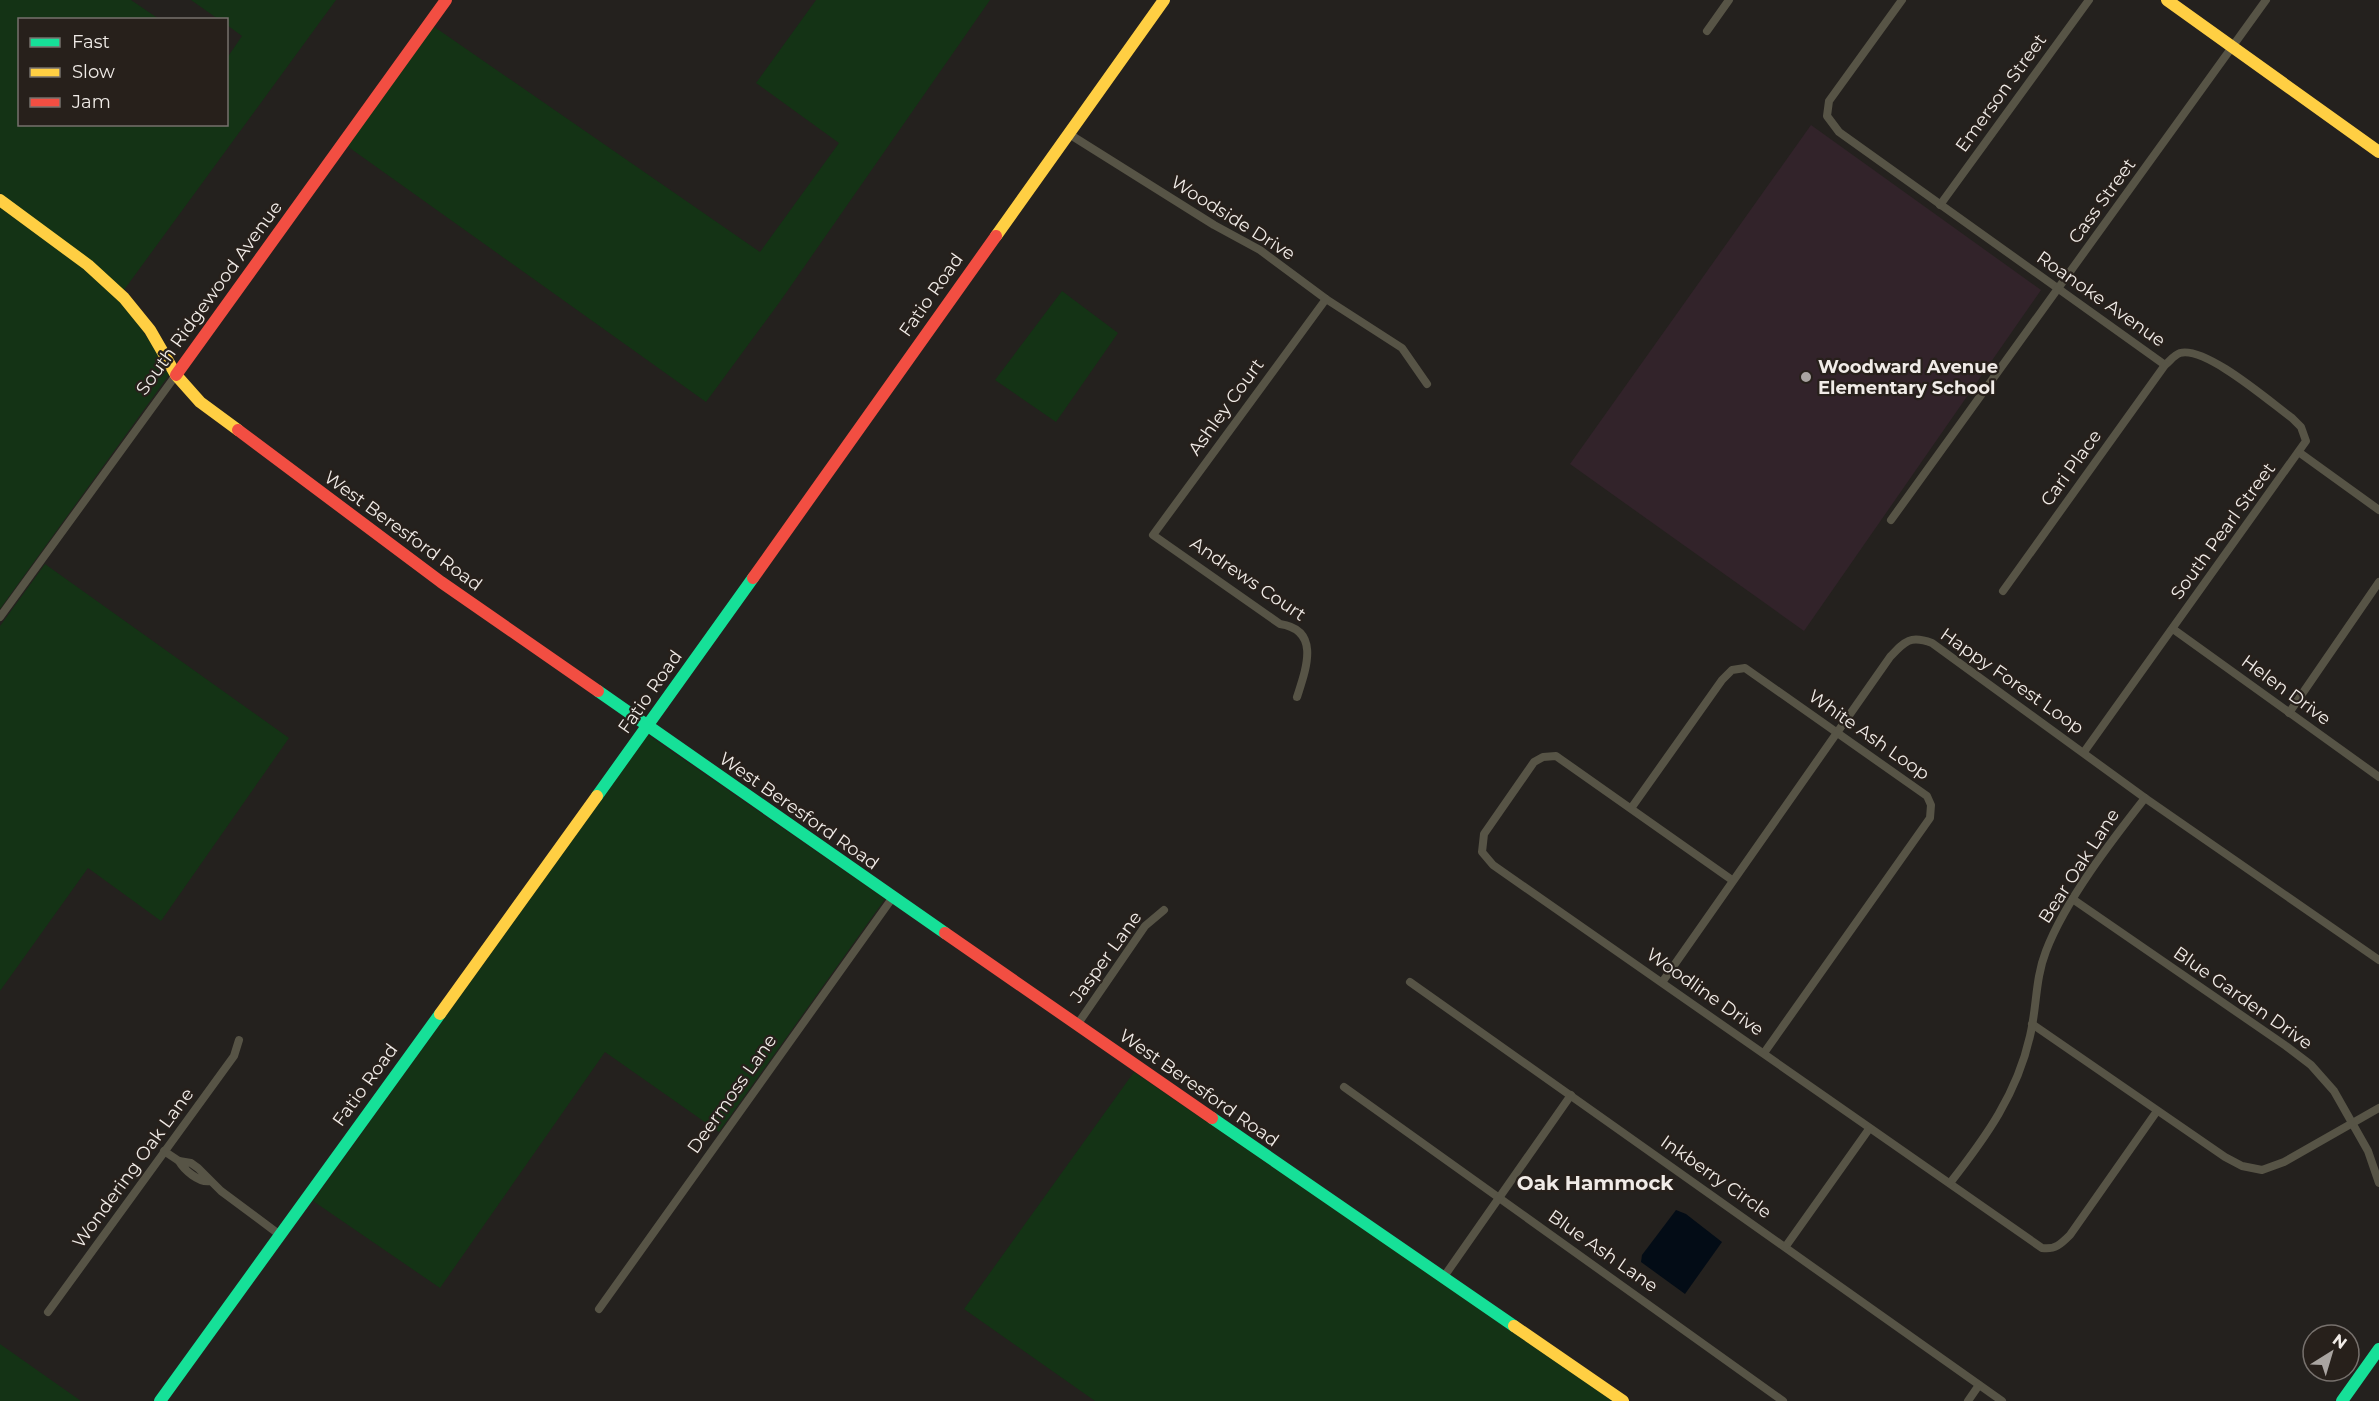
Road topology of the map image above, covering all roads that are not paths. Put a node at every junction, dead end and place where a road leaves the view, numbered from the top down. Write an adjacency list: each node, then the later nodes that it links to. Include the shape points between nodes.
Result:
1 (446, 0): 17 (street, South Ridgewood Avenue)
2 (1164, 0): 10 (street, Fatio Road)
3 (1729, 0): 8 (street)
4 (1902, 0): 13 (street, Roanoke Avenue, via 1829,101 1827,116 1839,132)
5 (2089, 0): 13 (street, Emerson Street)
6 (2167, 0): 9 (street)
7 (2266, 0): 9 (street, Cass Street)
8 (1707, 31)
9 (2233, 47): 11 (street); 14 (street, Cass Street)
10 (1068, 134): 15 (street, Woodside Drive, via 1260,250); 29 (street, Fatio Road)
11 (2379, 152)
12 (0, 200): 17 (street, West Beresford Road, via 88,265 124,298 150,330)
13 (1940, 205): 14 (street, Roanoke Avenue)
14 (2059, 289): 16 (street, Roanoke Avenue); 21 (street, Cass Street)
15 (1326, 299): 18 (street, Woodside Drive, via 1402,348); 22 (street, Ashley Court)
16 (2165, 365): 19 (street, Roanoke Avenue, via 2178,353 2207,357 2301,427 2306,441); 24 (street, Cari Place)
17 (176, 375): 25 (street, South Ridgewood Avenue); 29 (street, West Beresford Road, via 200,402 261,449)
18 (1427, 384)
19 (2300, 453): 20 (street); 26 (street, South Pearl Street)
20 (2379, 510)
21 (1891, 520)
22 (1153, 535): 27 (street, Andrews Court, via 1280,624 1293,626 1302,633 1308,655)
23 (2379, 582): 28 (street)
24 (2003, 591)
25 (0, 617)
26 (2174, 629): 28 (street, Helen Drive); 31 (street, South Pearl Street)
27 (1297, 697)
28 (2289, 713): 32 (street, Helen Drive)
29 (647, 727): 36 (street, West Beresford Road); 56 (street, Fatio Road)
30 (1838, 733): 31 (street, Happy Forest Loop, via 1890,657 1904,642 1917,638 1932,644); 34 (street, White Ash Loop, via 1745,668 1732,670); 35 (street, Happy Forest Loop); 45 (street, White Ash Loop, via 1927,796 1930,818)
31 (2084, 752): 33 (street, Happy Forest Loop)
32 (2379, 777)
33 (2145, 798): 37 (street, Bear Oak Lane); 39 (street, Happy Forest Loop)
34 (1632, 807): 35 (street, Woodline Drive); 40 (street, Woodline Drive, via 1556,756 1543,757 1534,762 1484,834 1482,852 1493,865)
35 (1732, 880): 40 (street, Happy Forest Loop)
36 (892, 897): 43 (street, West Beresford Road); 59 (street, Deermoss Lane)
37 (2074, 900): 42 (street, Bear Oak Lane, via 2059,921 2037,975); 50 (street, Blue Garden Drive, via 2295,1052 2334,1091)
38 (1164, 910): 43 (street, Jasper Lane, via 1145,926)
39 (2379, 960)
40 (1663, 981): 45 (street, Woodline Drive)
41 (1410, 982): 47 (street, Inkberry Circle)
42 (2032, 1024): 49 (street); 53 (street, Bear Oak Lane, via 2013,1090 1999,1118)
43 (1077, 1025): 58 (street, West Beresford Road)
44 (239, 1040): 52 (street, Wondering Oak Lane, via 234,1056)
45 (1764, 1053): 51 (street, Woodline Drive)
46 (1344, 1087): 55 (street, Blue Ash Lane)
47 (1571, 1095): 55 (street); 57 (street, Inkberry Circle)
48 (2379, 1108): 50 (street)
49 (2157, 1111): 50 (street, via 2225,1157 2262,1170); 53 (street, Woodline Drive, via 2070,1235 2061,1245 2050,1249 2020,1235)
50 (2351, 1124): 54 (street, Blue Garden Drive, via 2368,1151)
51 (1869, 1129): 53 (street, Woodline Drive); 57 (street)
52 (164, 1151): 56 (street, via 179,1161 191,1163); 60 (street, Wondering Oak Lane)
53 (1950, 1183)
54 (2379, 1183)
55 (1498, 1198): 58 (street); 65 (street, Blue Ash Lane)
56 (280, 1235): 63 (street, Fatio Road)
57 (1786, 1246): 62 (street, Inkberry Circle)
58 (1443, 1278): 64 (street, West Beresford Road)
59 (599, 1309)
60 (48, 1312)
61 (2379, 1349): 68 (street)
62 (1979, 1385): 66 (street); 67 (street, Inkberry Circle)
63 (160, 1401)
64 (1623, 1401)
65 (1784, 1401)
66 (1968, 1401)
67 (2002, 1401)
68 (2342, 1401)

